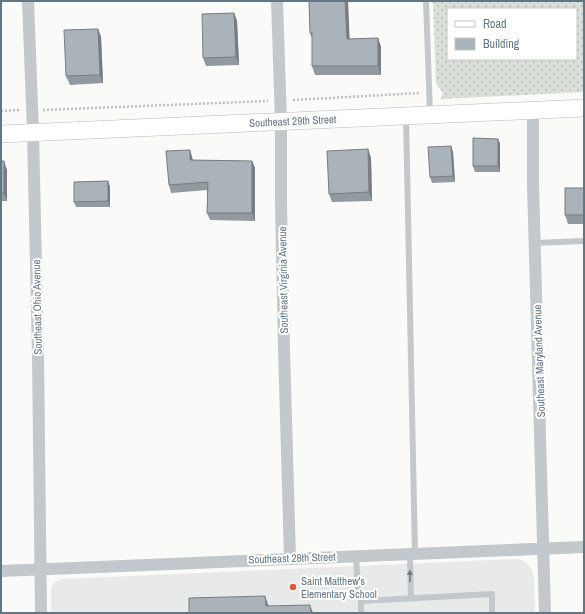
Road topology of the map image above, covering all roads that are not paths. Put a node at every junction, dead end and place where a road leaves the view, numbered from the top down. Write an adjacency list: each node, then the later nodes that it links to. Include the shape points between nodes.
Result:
1 (28, 1): 9 (street, Southeast Ohio Avenue)
2 (277, 1): 8 (street, Southeast Virginia Avenue)
3 (426, 1): 6 (lane)
4 (584, 108): 5 (main road, Southeast 29th Street)
5 (532, 110): 6 (main road, Southeast 29th Street); 12 (street, Southeast Maryland Avenue)
6 (430, 115): 7 (main road, Southeast 29th Street)
7 (406, 116): 8 (main road, Southeast 29th Street); 15 (lane)
8 (281, 122): 9 (main road, Southeast 29th Street); 17 (street, Southeast Virginia Avenue)
9 (33, 132): 10 (main road, Southeast 29th Street); 18 (street, Southeast Ohio Avenue)
10 (1, 134)
11 (584, 241): 12 (lane)
12 (536, 243): 14 (street, Southeast Maryland Avenue)
13 (584, 547): 14 (street, Southeast 28th Street)
14 (544, 548): 15 (street, Southeast 28th Street); 25 (street, Southeast Maryland Avenue)
15 (412, 554): 16 (street, Southeast 28th Street); 20 (lane, one-way to 15)
16 (356, 556): 17 (street, Southeast 28th Street); 21 (lane)
17 (290, 558): 18 (street, Southeast 28th Street)
18 (40, 570): 19 (street, Southeast 28th Street); 22 (street, Southeast Ohio Avenue)
19 (1, 571)
20 (411, 598): 21 (lane); 24 (lane, via 492,594)
21 (361, 601): 23 (lane)
22 (41, 613)
23 (361, 613)
24 (492, 613)
25 (544, 613)

